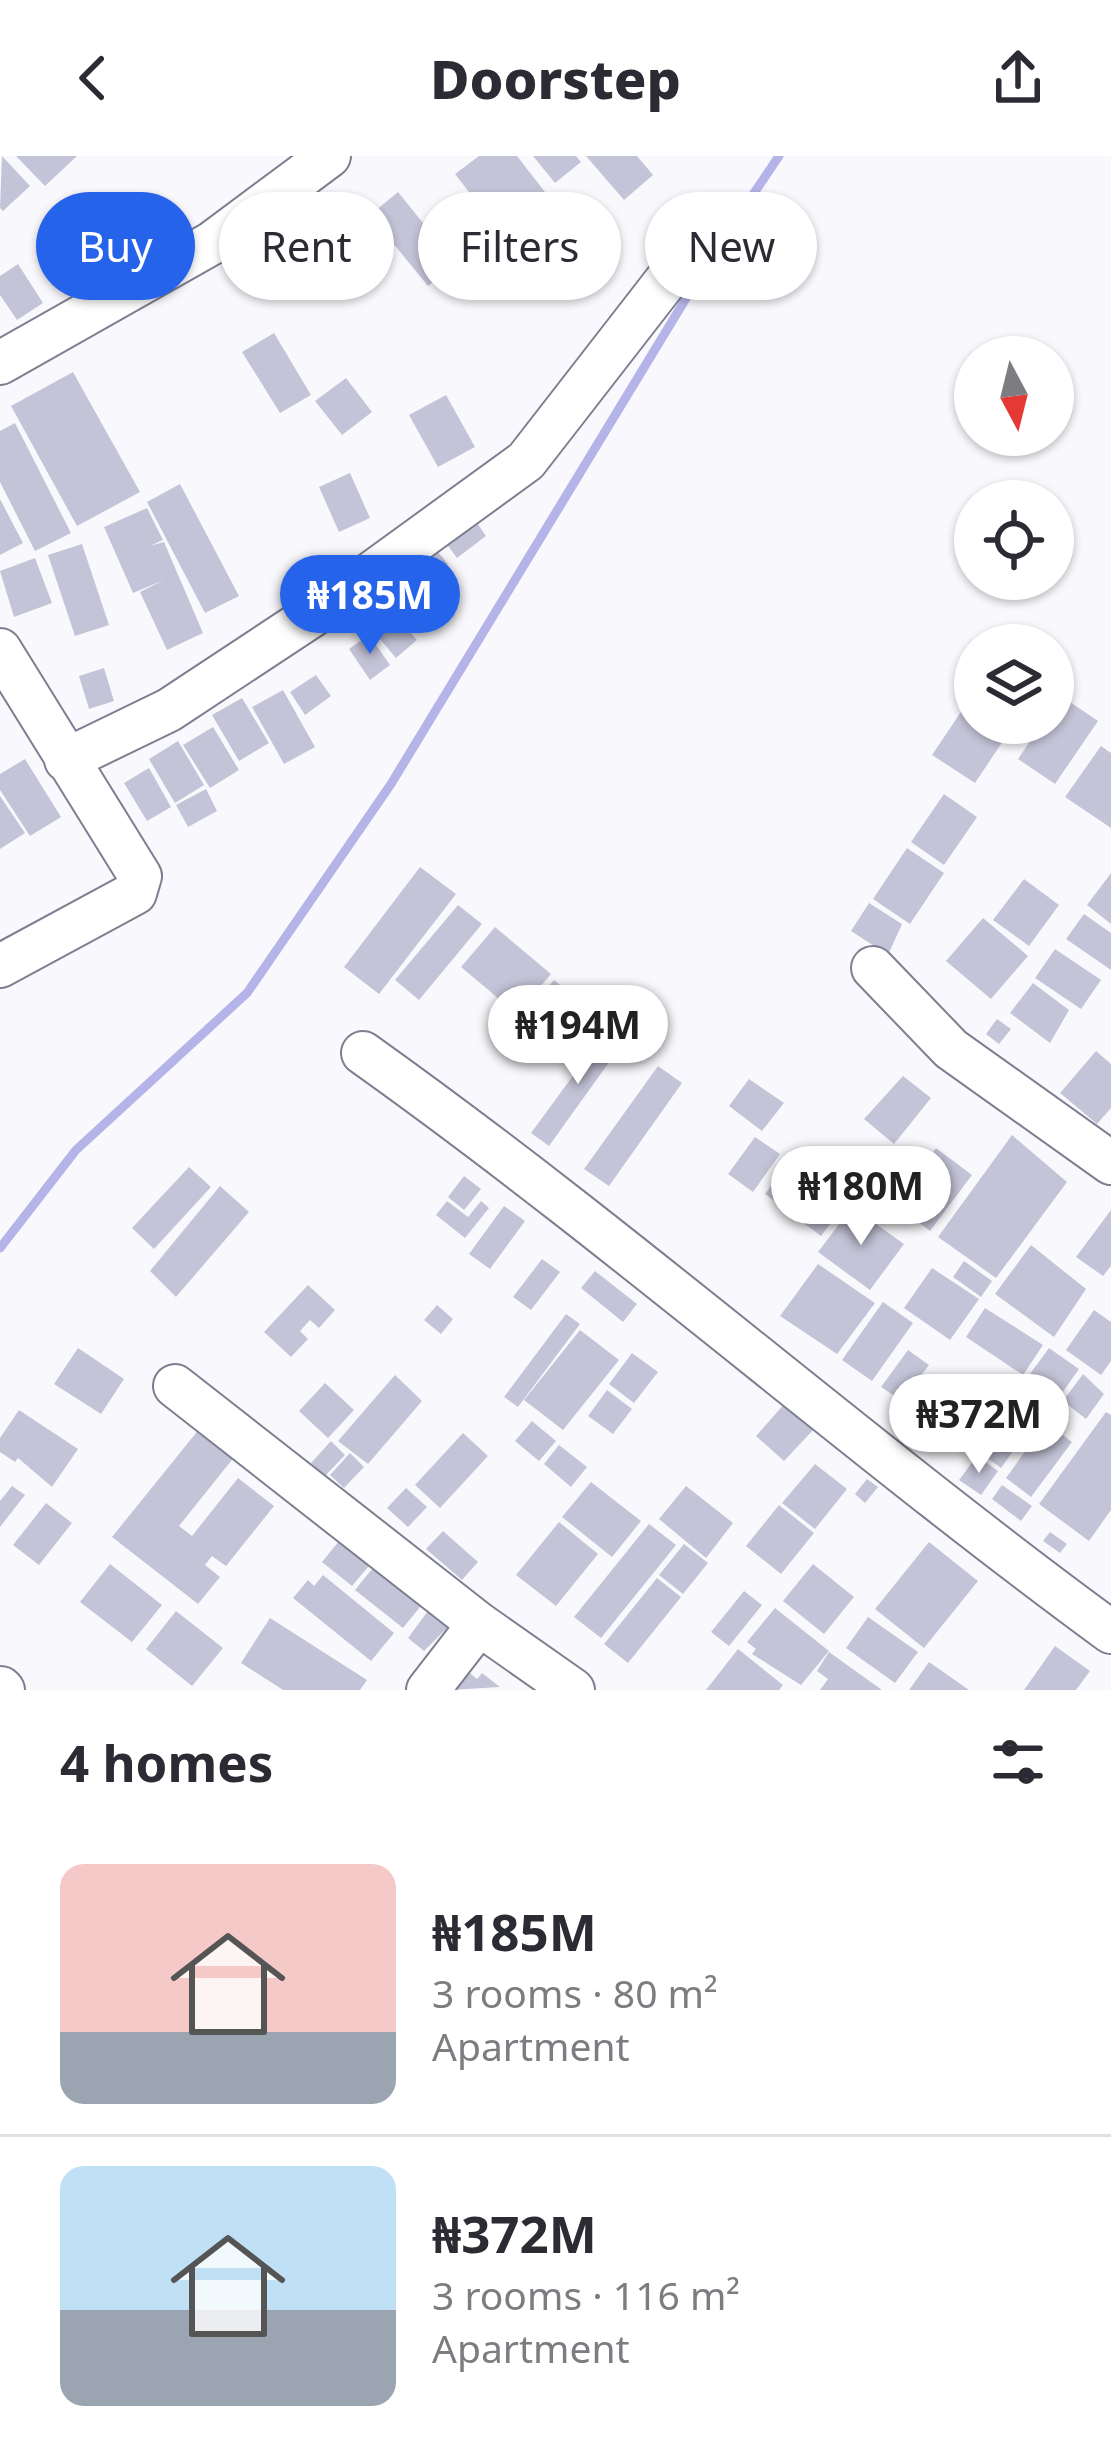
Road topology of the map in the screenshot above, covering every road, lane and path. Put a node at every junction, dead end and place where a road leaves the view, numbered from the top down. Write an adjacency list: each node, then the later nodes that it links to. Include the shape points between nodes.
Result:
1 (329, 156): 3 (street, via 212,243)
2 (651, 300): 5 (street, via 526,461 169,710)
3 (0, 363)
4 (0, 650): 5 (street)
5 (66, 760): 6 (street, via 140,876 136,893)
6 (0, 966)
7 (873, 968): 9 (street, via 951,1049)
8 (363, 1053): 12 (street)
9 (1111, 1163)
10 (175, 1387): 11 (street)
11 (479, 1624): 13 (street); 14 (street)
12 (1111, 1632)
13 (428, 1690)
14 (573, 1690)

